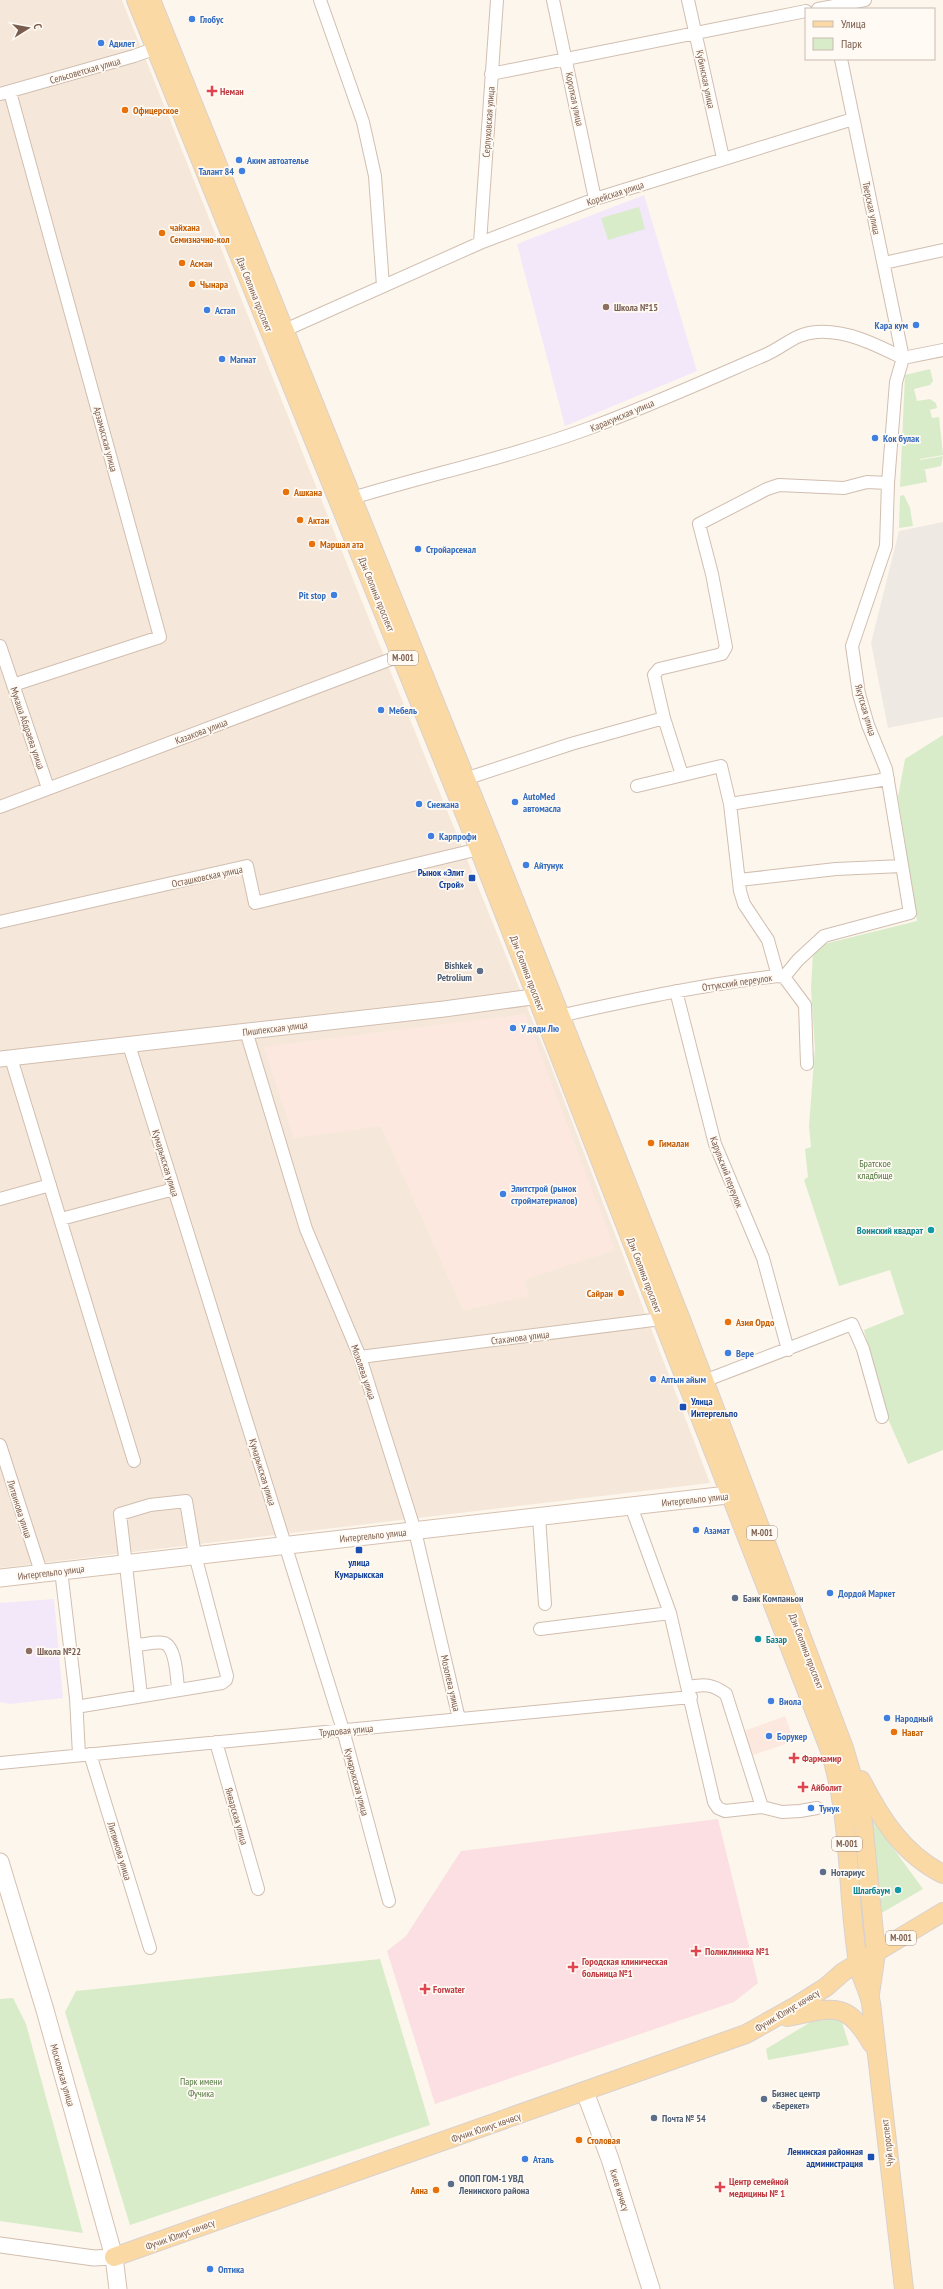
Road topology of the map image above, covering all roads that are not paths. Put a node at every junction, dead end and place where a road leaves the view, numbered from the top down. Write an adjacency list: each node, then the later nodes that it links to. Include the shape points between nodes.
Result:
1 (136, 0): 11 (main road, Дэн Сяопина проспект / M-001)
2 (151, 0): 11 (main road, Дэн Сяопина проспект / M-001)
3 (320, 0): 22 (street, via 363,122 375,176)
4 (498, 0): 14 (street, Серпуховская улица)
5 (553, 0): 12 (street, Короткая улица)
6 (688, 0): 10 (street, Кубинская улица)
7 (865, 0): 8 (street)
8 (827, 6)
9 (805, 11): 10 (street)
10 (696, 33): 12 (street); 17 (street, Кубинская улица)
11 (163, 46): 15 (street, Сельсоветская улица); 23 (main road, Дэн Сяопина проспект / M-001); 27 (main road, Дэн Сяопина проспект / M-001)
12 (566, 60): 14 (street); 18 (street, Короткая улица)
13 (841, 60): 16 (street, Тверская улица)
14 (492, 74): 19 (street, Серпуховская улица)
15 (5, 93): 30 (street, Арзамасская улица, via 160,637)
16 (853, 119): 17 (street, Корейская улица); 21 (street, Тверская улица)
17 (723, 158): 18 (street, Корейская улица)
18 (595, 199): 19 (street, Корейская улица)
19 (480, 243): 22 (street, Корейская улица)
20 (943, 250): 21 (street)
21 (884, 263): 25 (street, Тверская улица)
22 (383, 286): 23 (street, Корейская улица)
23 (285, 330): 27 (main road, Дэн Сяопина проспект / M-001)
24 (943, 350): 25 (street)
25 (903, 358): 26 (street, Якутская улица, via 896,382); 27 (street, Каракумская улица, via 858,338 836,333 816,332 799,335 768,354 587,429 498,458)
26 (888, 483): 31 (street, via 867,482 827,489 779,485 699,524 726,647 722,654 658,669 654,675); 33 (street, Якутская улица, via 886,546 852,646 859,694)
27 (342, 500): 29 (main road, Дэн Сяопина проспект / M-001); 34 (main road, Дэн Сяопина проспект / M-001)
28 (0, 646): 30 (street, Мукаша Абдраева улица)
29 (402, 655): 34 (main road, Дэн Сяопина проспект / M-001); 36 (street, Казакова улица)
30 (13, 685): 36 (street, Мукаша Абдраева улица)
31 (664, 718): 32 (street); 34 (street, via 571,744)
32 (682, 775): 35 (street, Оттукский переулок); 37 (street, Оттукский переулок, via 721,766)
33 (888, 779): 37 (street); 40 (street, Якутская улица)
34 (459, 781): 39 (main road, Дэн Сяопина проспект / M-001); 45 (main road, Дэн Сяопина проспект / M-001)
35 (637, 786)
36 (48, 788): 38 (street, Казакова улица)
37 (730, 804): 41 (street, Оттукский переулок)
38 (0, 807)
39 (480, 849): 42 (street, Осташковская улица, via 255,903 247,866); 45 (main road, Дэн Сяопина проспект / M-001)
40 (902, 866): 41 (street); 43 (street, Якутская улица, via 910,913 824,936)
41 (739, 880): 43 (street, Оттукский переулок, via 744,904 768,940)
42 (0, 922)
43 (781, 976): 44 (street, Оттукский переулок); 50 (street, via 805,1005)
44 (676, 991): 46 (street, Оттукский переулок); 56 (street, Карульский переулок, via 715,1144 763,1258)
45 (544, 995): 46 (main road, Дэн Сяопина проспект / M-001); 47 (street, Пишпекская улица); 55 (main road, Дэн Сяопина проспект / M-001)
46 (559, 1016): 55 (main road, Дэн Сяопина проспект / M-001)
47 (246, 1031): 48 (street, Пишпекская улица); 57 (street, Мозолева улица, via 306,1229)
48 (129, 1044): 49 (street, Пишпекская улица); 52 (street, Кумарыкская улица)
49 (5, 1059): 51 (street)
50 (807, 1064)
51 (50, 1185): 53 (street); 54 (street)
52 (174, 1189): 54 (street); 66 (street, Кумарыкская улица)
53 (0, 1199)
54 (61, 1219): 61 (street)
55 (671, 1318): 57 (street, Стаханова улица); 58 (main road, Дэн Сяопина проспект / M-001); 62 (main road, Дэн Сяопина проспект / M-001)
56 (788, 1350): 58 (street); 59 (street, via 852,1324 863,1349)
57 (360, 1357): 65 (street, Мозолева улица)
58 (704, 1381): 62 (main road, Дэн Сяопина проспект / M-001)
59 (882, 1417)
60 (0, 1445): 70 (street, Литвинова улица)
61 (134, 1461)
62 (738, 1495): 63 (main road, Интергельпо улица); 83 (main road, Дэн Сяопина проспект / M-001); 95 (main road, Дэн Сяопина проспект / M-001, via 835,1766 846,1823)
63 (631, 1506): 64 (main road, Интергельпо улица); 73 (street)
64 (539, 1517): 65 (main road, Интергельпо улица); 72 (street)
65 (415, 1530): 66 (main road, Интергельпо улица); 80 (street, Мозолева улица)
66 (286, 1545): 67 (main road, Интергельпо улица); 81 (street, Кумарыкская улица)
67 (195, 1555): 68 (main road, Интергельпо улица); 68 (street, via 186,1500 150,1505 120,1514); 76 (street, via 227,1676 222,1683)
68 (126, 1563): 69 (main road, Интергельпо улица); 75 (street)
69 (61, 1570): 70 (main road, Интергельпо улица); 84 (street, Литвинова улица)
70 (41, 1572): 71 (main road, Интергельпо улица)
71 (0, 1578)
72 (545, 1604)
73 (670, 1613): 74 (street); 77 (street)
74 (540, 1629)
75 (135, 1645): 76 (street, via 164,1644 170,1648 174,1656); 78 (street)
76 (178, 1690): 78 (street)
77 (690, 1692): 80 (street, Трудовая улица); 86 (street, Трудовая улица, via 707,1683 726,1694); 86 (street, via 714,1802 718,1808 725,1811)
78 (141, 1695): 79 (street)
79 (82, 1706)
80 (459, 1719): 81 (street, Трудовая улица)
81 (343, 1730): 82 (street, Трудовая улица); 91 (street, Кумарыкская улица)
82 (216, 1742): 84 (street, Трудовая улица); 90 (street, Январская улица)
83 (844, 1748): 89 (main road, via 869,1796 896,1836 914,1856); 94 (main road, Дэн Сяопина проспект / M-001, via 862,1815)
84 (84, 1755): 85 (street, Трудовая улица); 93 (street, Литвинова улица)
85 (0, 1763)
86 (762, 1807): 87 (street, via 782,1812)
87 (817, 1808)
88 (0, 1863): 101 (main road, Московская улица, via 45,2010)
89 (943, 1874)
90 (258, 1889)
91 (388, 1901)
92 (943, 1912): 94 (main road, Фучик Юлиус көчөсү / М-001)
93 (150, 1948)
94 (876, 1952): 95 (main road, Фучик Юлиус көчөсү / М-001); 96 (main road, Чуй проспект)
95 (858, 1964): 96 (main road, Чуй проспект); 97 (main road, Фучик Юлиус көчөсү)
96 (870, 1997): 98 (main road, Чуй проспект)
97 (774, 2020): 98 (main road, via 827,2009 846,2012 860,2024); 99 (main road, Фучик Юлиус көчөсү, via 746,2034)
98 (875, 2049): 104 (main road, Чуй проспект)
99 (585, 2092): 101 (main road, Фучик Юлиус көчөсү); 103 (main road, Киев көчөсү, via 610,2159)
100 (0, 2245): 101 (street, Фучик Юлиус көчөсү, via 94,2258)
101 (114, 2257): 102 (main road, Московская улица)
102 (118, 2289)
103 (652, 2289)
104 (904, 2289)

